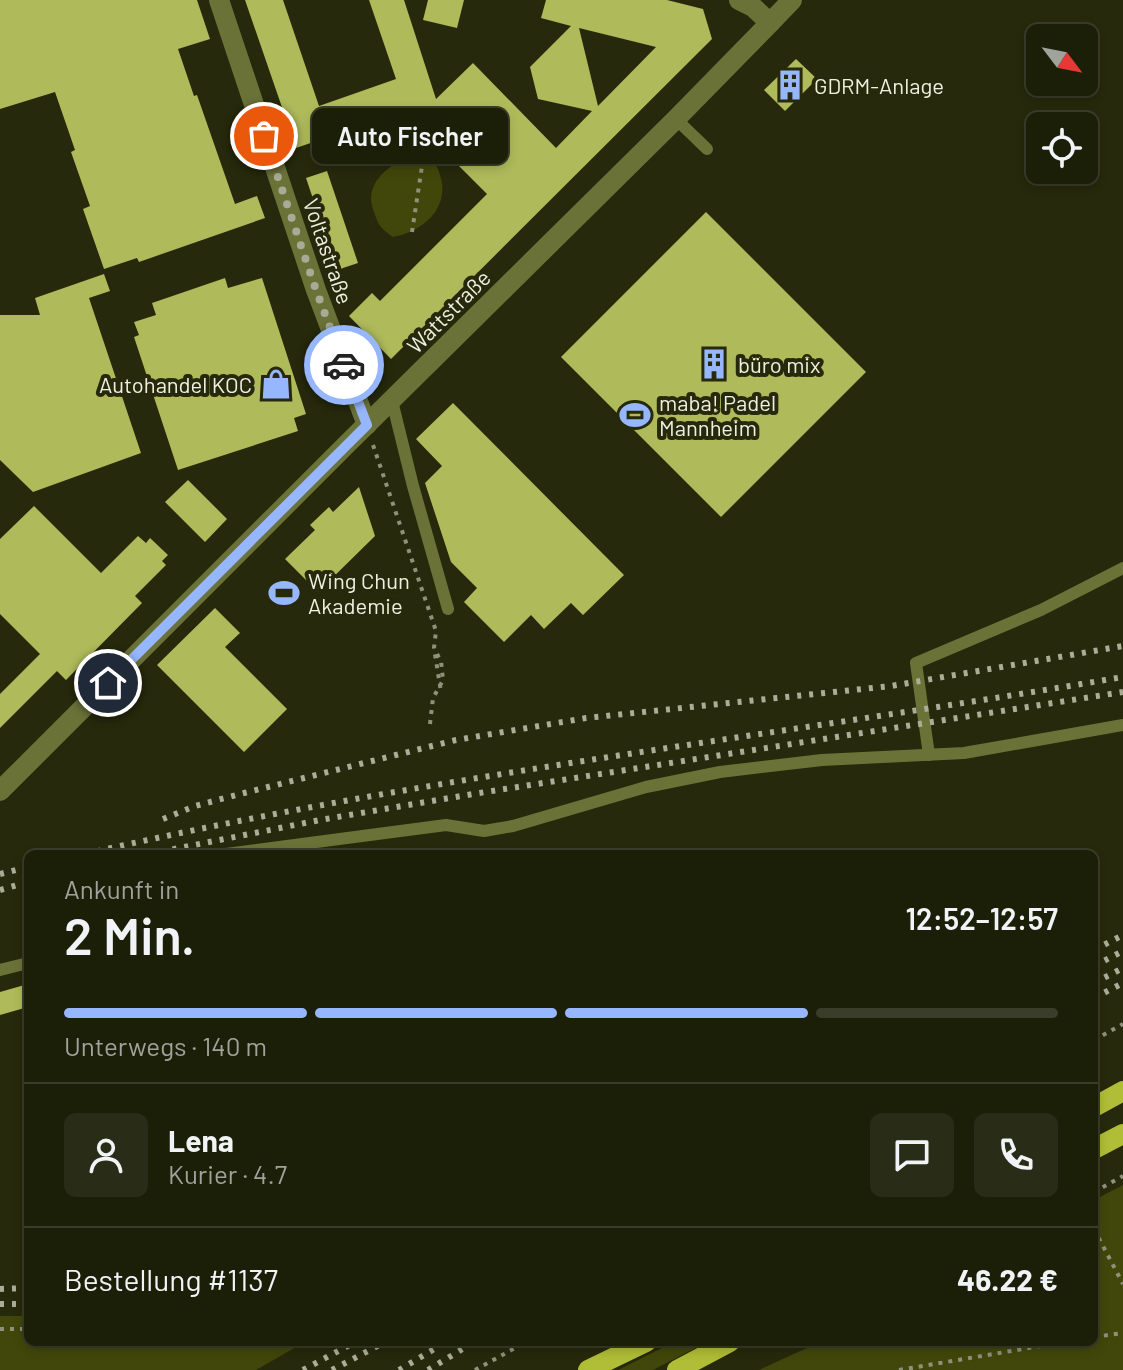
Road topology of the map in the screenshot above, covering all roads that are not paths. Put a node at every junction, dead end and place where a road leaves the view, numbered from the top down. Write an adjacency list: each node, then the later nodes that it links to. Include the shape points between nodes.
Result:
1 (219, 0): 8 (street, Voltastraße)
2 (739, 0): 4 (street)
3 (792, 0): 4 (street, Wattstraße)
4 (770, 23): 5 (street, Wattstraße)
5 (676, 119): 6 (lane); 7 (street, Wattstraße)
6 (707, 149)
7 (392, 401): 8 (street, Wattstraße); 10 (lane)
8 (367, 425): 13 (street, Wattstraße)
9 (1123, 568): 12 (lane, via 916,663)
10 (448, 609)
11 (1123, 725): 12 (lane)
12 (929, 755): 14 (lane, via 720,772 484,831 446,825)
13 (0, 791)
14 (256, 850)
15 (24, 964): 16 (lane)
16 (0, 970)
17 (1123, 1091): 18 (main road)
18 (1098, 1105)
19 (1123, 1134): 20 (main road)
20 (1098, 1147)
21 (638, 1346): 23 (main road)
22 (722, 1346): 24 (main road)
23 (588, 1370)
24 (677, 1370)

